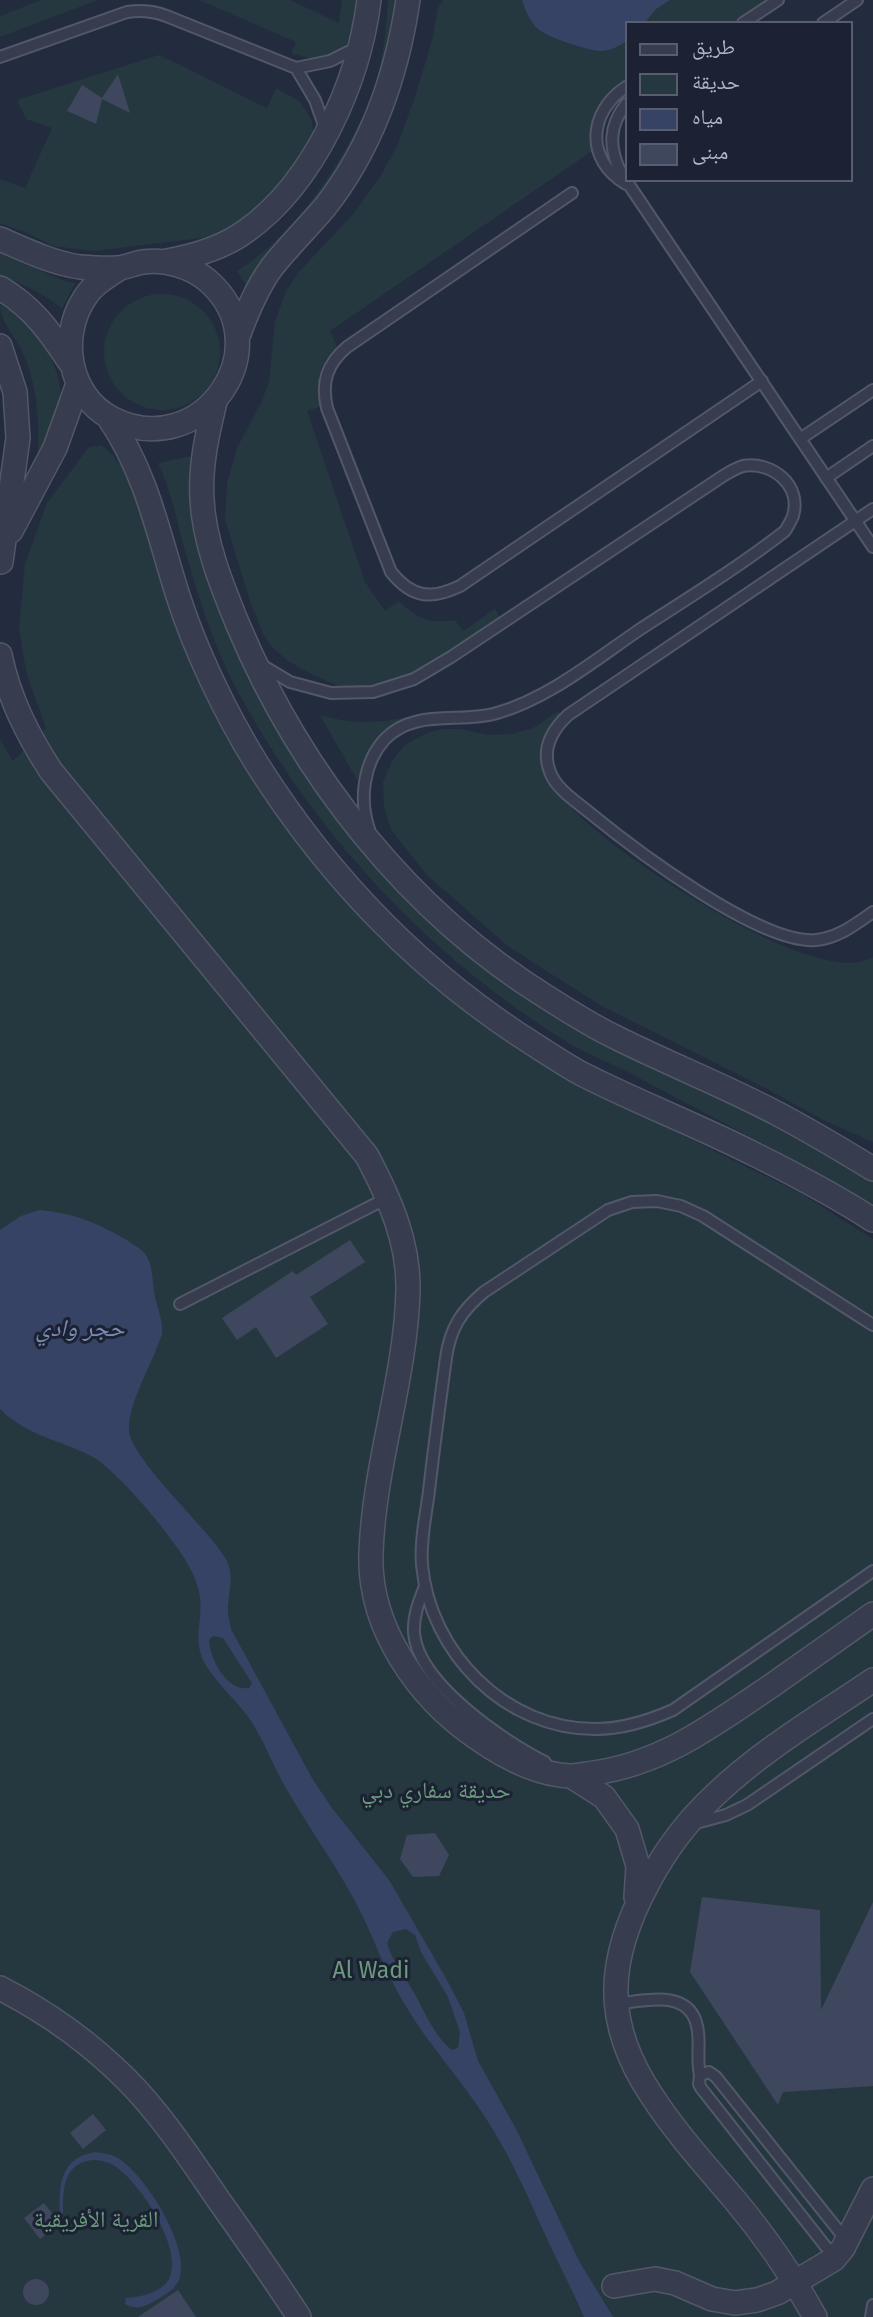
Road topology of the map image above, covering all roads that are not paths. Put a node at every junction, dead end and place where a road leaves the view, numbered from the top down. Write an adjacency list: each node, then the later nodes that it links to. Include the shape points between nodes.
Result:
1 (369, 0): 7 (street)
2 (778, 0): 5 (lane)
3 (857, 0): 6 (lane)
4 (408, 1): 21 (street, via 398,57 381,109 357,159 258,289)
5 (746, 21)
6 (826, 21)
7 (361, 45): 9 (lane, via 330,61); 12 (street)
8 (0, 57): 9 (lane, via 141,10)
9 (296, 68): 12 (lane, via 315,100)
10 (624, 89): 15 (lane, via 608,104 596,133 607,169)
11 (624, 107): 13 (lane, via 616,120 611,147)
12 (327, 134): 18 (street, via 300,175 246,231 221,246)
13 (624, 176)
14 (628, 182): 15 (lane)
15 (630, 186): 24 (lane)
16 (572, 193): 24 (lane, via 347,346 328,367 327,408 391,572 401,585 430,596 460,586)
17 (0, 239): 19 (street, via 58,262)
18 (165, 261): 19 (street); 21 (street, via 206,280 222,297 233,317)
19 (120, 268): 23 (street, via 84,297 74,318 69,340)
20 (0, 288): 23 (street, via 48,328)
21 (237, 339): 26 (street, via 236,362)
22 (0, 346): 34 (street, via 15,392 18,438)
23 (75, 374): 27 (street, via 92,403); 34 (street, via 55,448 18,516)
24 (762, 381): 28 (lane)
25 (873, 390): 28 (lane)
26 (215, 402): 27 (street, via 197,417 164,428 131,427); 36 (street, via 203,451 202,500 211,549)
27 (109, 418): 41 (street, via 141,475 179,599 213,683 256,763 300,827 365,906 431,969 502,1025 579,1073 755,1154)
28 (800, 439): 30 (lane)
29 (873, 446): 30 (lane)
30 (826, 478): 32 (lane)
31 (873, 509): 32 (lane)
32 (856, 521): 33 (lane); 38 (lane, via 568,715 548,741 547,757 550,773 560,786 625,842 682,882 748,919 794,938 816,940 837,934)
33 (873, 547)
34 (1, 566)
35 (0, 655): 40 (street, via 16,709 51,771 368,1156)
36 (253, 660): 37 (street, via 287,726 327,788); 37 (lane, via 290,682 331,693 373,692 414,679 740,467 774,470 787,482 794,498 793,515 785,531 546,692 495,714 412,722 385,739 369,764 363,790 365,818)
37 (374, 845): 39 (street, via 426,902 484,953 546,997 612,1036)
38 (873, 912)
39 (868, 1163)
40 (389, 1198): 42 (lane); 49 (street, via 403,1242 408,1288 374,1522 375,1597 389,1637 438,1706 499,1754)
41 (873, 1220)
42 (180, 1304)
43 (873, 1325): 45 (lane, via 681,1206 632,1202 597,1216 484,1292 457,1321 446,1358 423,1538)
44 (873, 1571): 45 (lane, via 673,1710 648,1721 594,1730 541,1720 494,1695 452,1649 435,1619)
45 (425, 1586): 49 (lane, via 416,1609 414,1633 421,1657 435,1677 498,1734)
46 (873, 1614): 49 (street, via 681,1745 646,1761)
47 (873, 1679): 50 (street, via 753,1762)
48 (873, 1719): 50 (lane, via 747,1805)
49 (571, 1776): 51 (street, via 604,1797 627,1829 638,1866)
50 (684, 1829): 51 (street)
51 (636, 1906): 53 (street, via 617,1964)
52 (0, 1988): 60 (street, via 51,2018 126,2079 199,2171)
53 (616, 2004): 54 (lane, via 663,1998 685,2006 697,2026); 57 (street, via 623,2039 652,2096)
54 (700, 2075): 56 (lane, via 709,2072 716,2077 842,2235); 56 (lane, via 701,2088 827,2247 835,2252)
55 (873, 2189): 56 (street)
56 (843, 2248): 57 (street)
57 (796, 2283): 58 (street, via 757,2300 735,2303 655,2279); 61 (street)
58 (614, 2286)
59 (873, 2305): 62 (lane)
60 (299, 2317)
61 (815, 2317)
62 (871, 2317)

